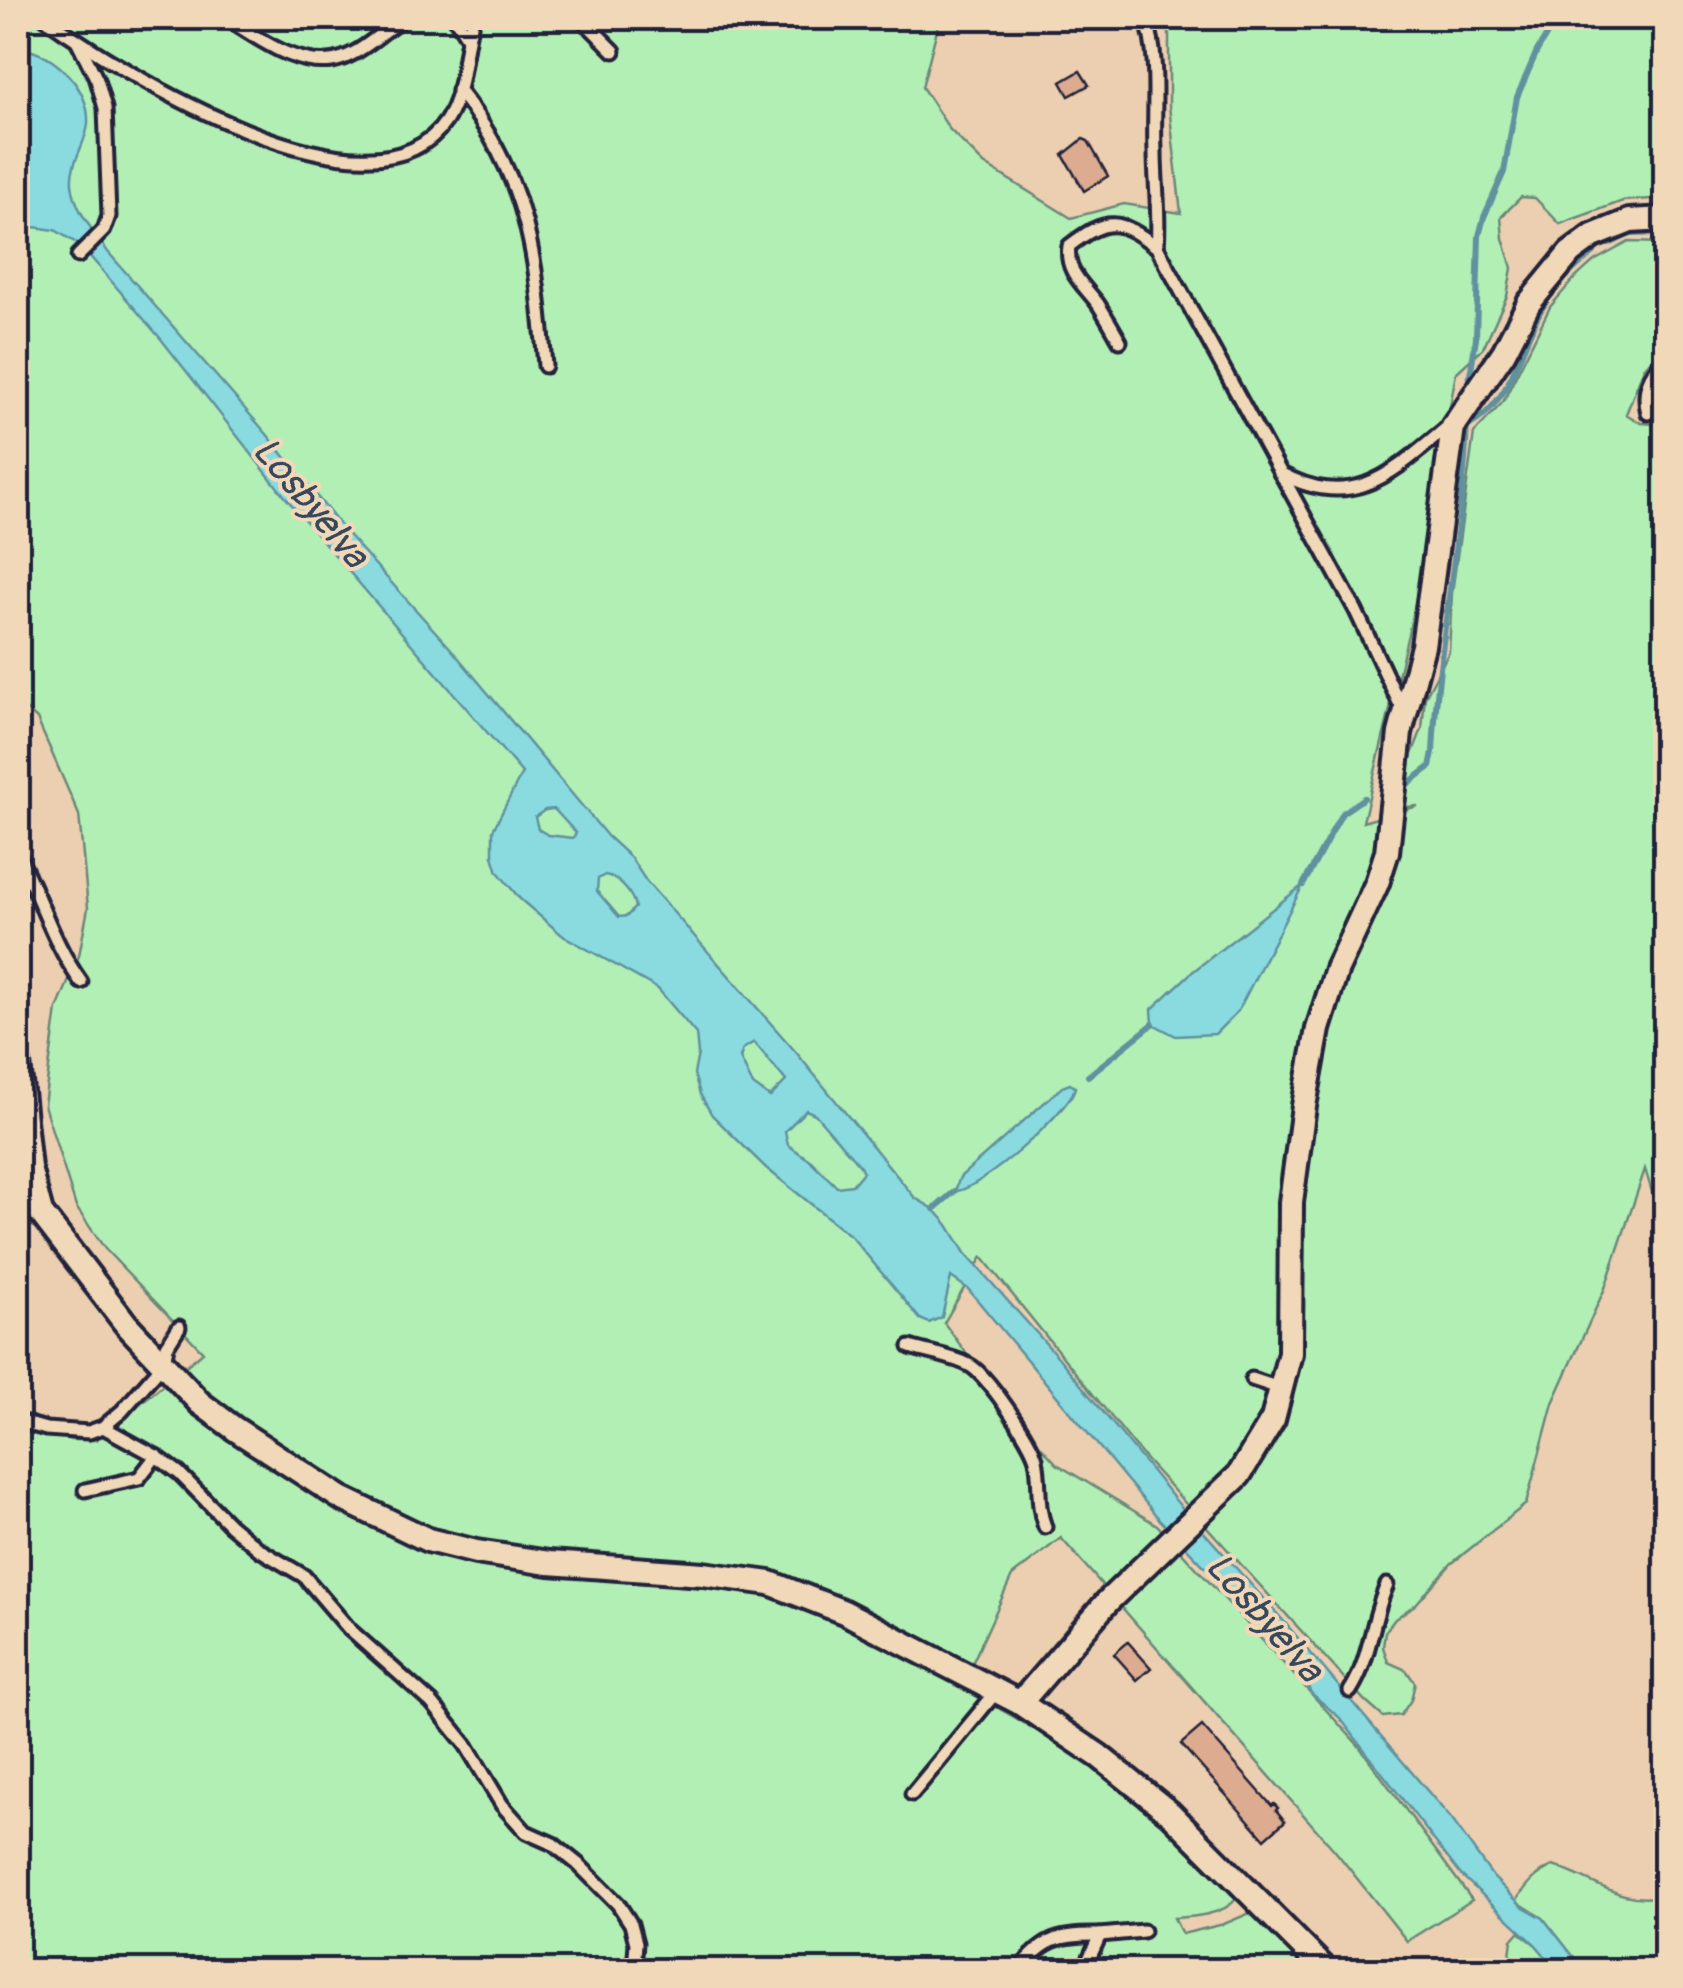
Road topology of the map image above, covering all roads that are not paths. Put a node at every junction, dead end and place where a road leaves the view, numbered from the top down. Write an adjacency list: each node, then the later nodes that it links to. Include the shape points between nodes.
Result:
1 (45, 18): 9 (lane)
2 (226, 18): 3 (lane, via 311,62 341,60)
3 (404, 18)
4 (455, 18): 8 (lane)
5 (473, 18): 8 (lane)
6 (581, 18): 10 (lane)
7 (1146, 18): 13 (lane, via 1155,65)
8 (467, 37): 11 (lane)
9 (77, 40): 11 (lane, via 247,133 358,158 417,150 446,122); 14 (lane, via 105,108 108,216 104,230)
10 (614, 51)
11 (458, 90): 17 (lane, via 482,120 520,196 538,274)
12 (1666, 219): 19 (street, via 1630,221 1570,254 1540,287)
13 (1157, 247): 15 (lane, via 1124,224 1110,223 1069,246 1074,276); 20 (lane)
14 (78, 256)
15 (1120, 341)
16 (1666, 358): 18 (lane, via 1645,389)
17 (545, 366)
18 (1648, 413)
19 (1457, 418): 20 (lane, via 1374,483 1322,489); 21 (street, via 1423,646)
20 (1280, 472): 21 (lane)
21 (1404, 715): 29 (street, via 1386,852 1337,968 1304,1106 1291,1202 1290,1342)
22 (18, 855): 23 (lane)
23 (81, 982)
24 (18, 1063): 27 (street, via 28,1168 41,1214)
25 (179, 1328): 27 (lane)
26 (910, 1347): 34 (lane, via 971,1365 1009,1411 1036,1460 1038,1509)
27 (164, 1363): 31 (lane); 36 (street, via 235,1429 341,1498 428,1540 549,1563 770,1583 844,1612)
28 (1252, 1379): 29 (lane)
29 (1282, 1390): 38 (street, via 1247,1464 1108,1601)
30 (18, 1421): 31 (lane, via 46,1429)
31 (103, 1428): 32 (lane)
32 (156, 1456): 33 (lane, via 139,1478); 42 (lane, via 260,1550 304,1576 350,1630 432,1704 526,1832 592,1874 631,1924)
33 (84, 1490)
34 (1046, 1527)
35 (1387, 1585): 37 (lane)
36 (997, 1691): 38 (street); 39 (lane)
37 (1350, 1691)
38 (1020, 1703): 45 (street, via 1170,1812)
39 (912, 1794)
40 (1144, 1931): 41 (lane)
41 (1100, 1936): 43 (lane, via 1053,1939); 44 (lane)
42 (634, 1970)
43 (1020, 1970)
44 (1084, 1970)
45 (1326, 1970)

